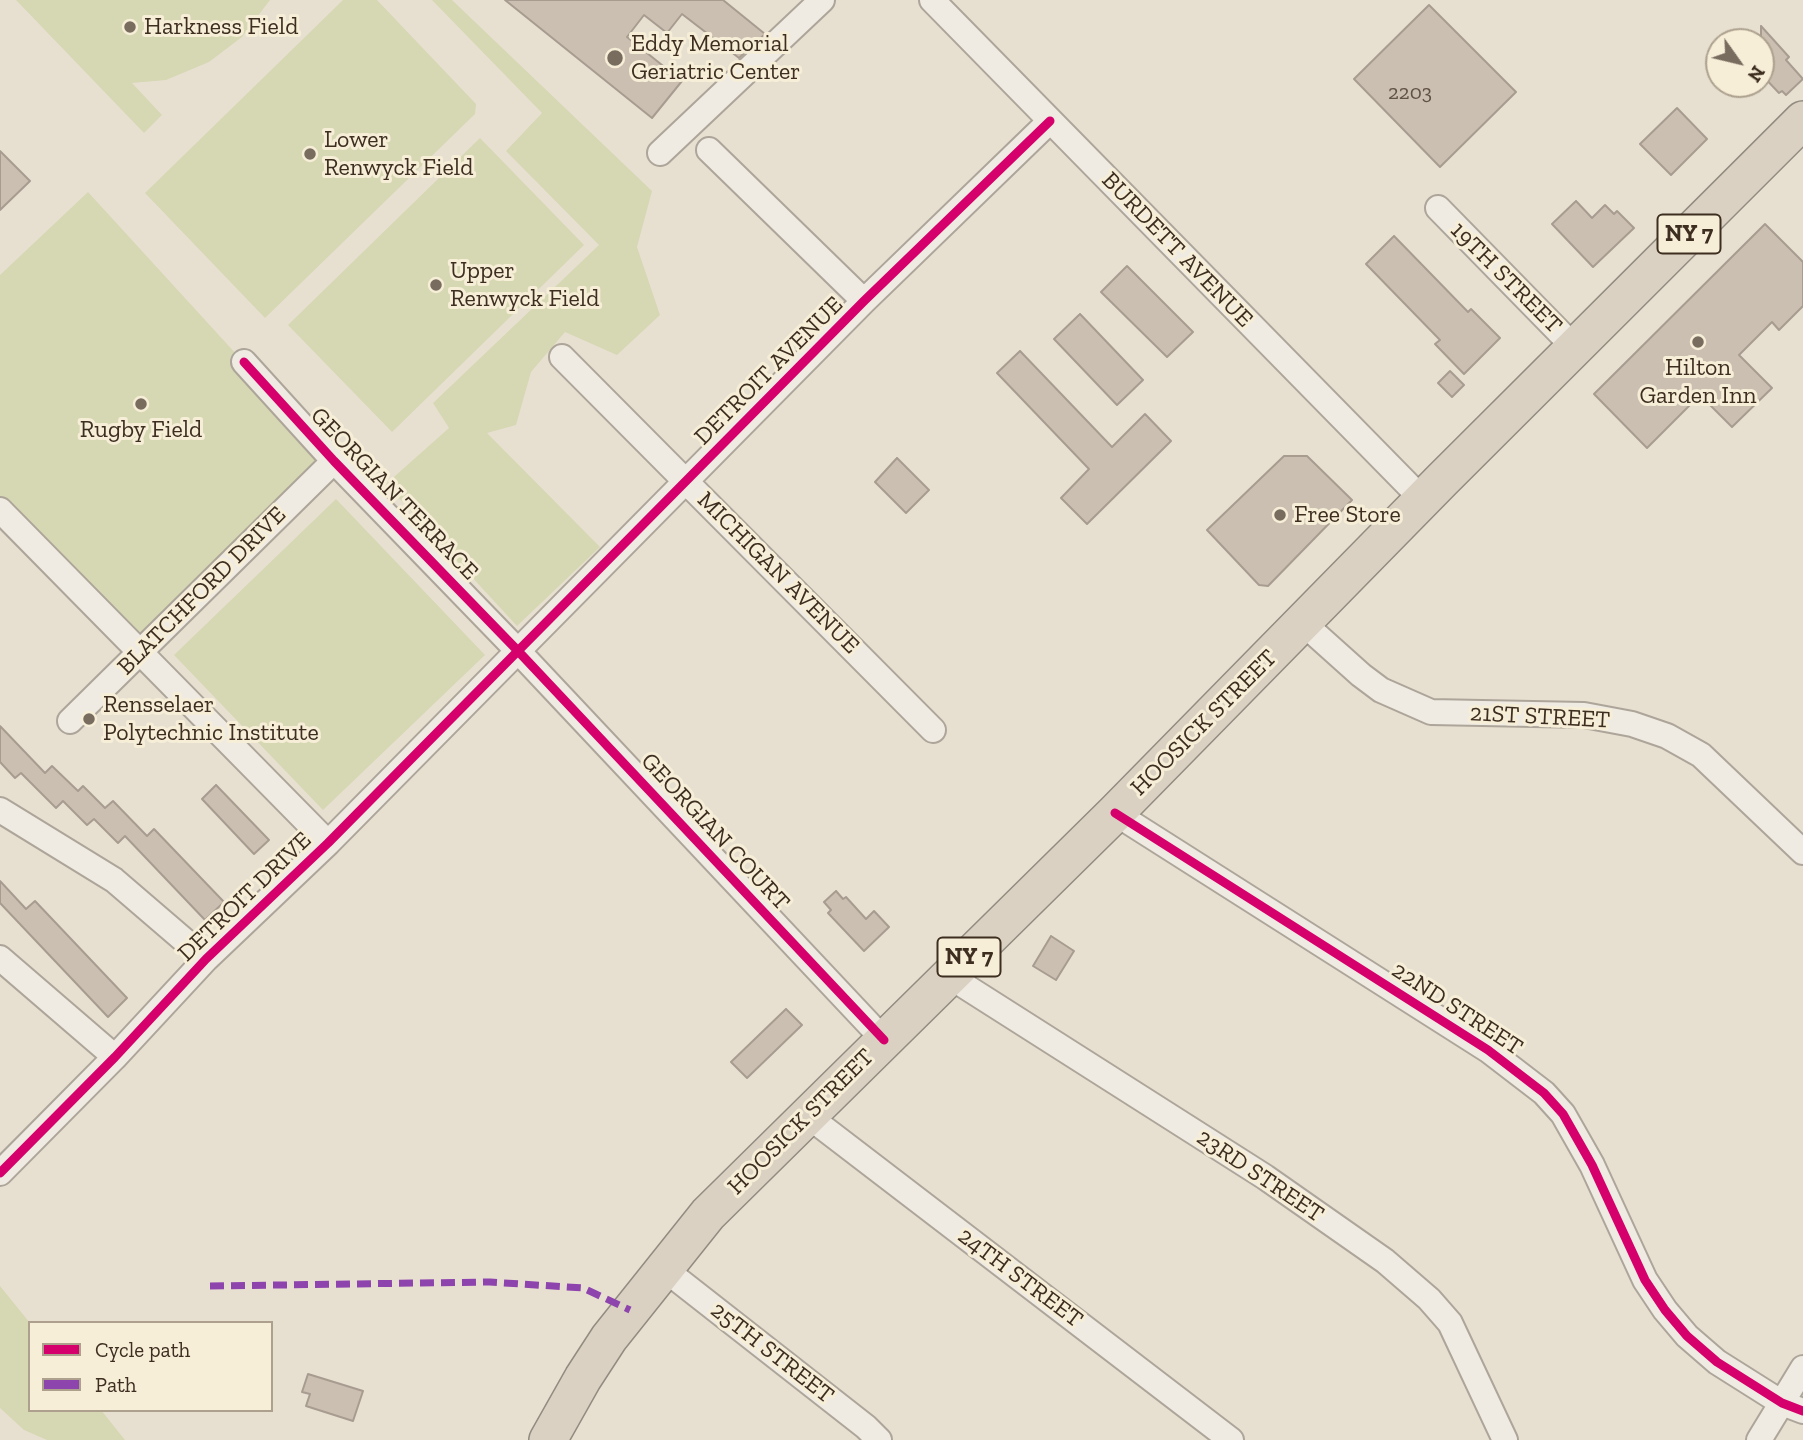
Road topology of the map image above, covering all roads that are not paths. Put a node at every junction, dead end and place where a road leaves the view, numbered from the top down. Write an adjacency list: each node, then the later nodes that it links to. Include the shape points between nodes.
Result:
1 (822, 0): 6 (street)
2 (932, 0): 4 (street, BURDETT AVENUE)
3 (1803, 120): 9 (highway, HOOSICK STREET / NY 7)
4 (1050, 121): 8 (street, DETROIT AVENUE); 14 (street, BURDETT AVENUE)
5 (709, 150): 8 (street)
6 (660, 153)
7 (1438, 208): 9 (street, 19TH STREET)
8 (864, 301): 13 (street, DETROIT AVENUE)
9 (1575, 348): 14 (highway, HOOSICK STREET / NY 7)
10 (562, 358): 13 (street, MICHIGAN AVENUE)
11 (244, 362): 12 (street, GEORGIAN TERRACE)
12 (334, 461): 17 (street, GEORGIAN TERRACE); 18 (street, BLATCHFORD DRIVE)
13 (687, 482): 17 (street, DETROIT AVENUE); 20 (street, MICHIGAN AVENUE)
14 (1422, 499): 16 (highway, HOOSICK STREET / NY 7)
15 (0, 510): 18 (street)
16 (1303, 623): 22 (highway, HOOSICK STREET / NY 7); 24 (street, 21ST STREET, via 1381,690 1432,712 1584,715 1667,736 1701,755)
17 (518, 651): 23 (street, DETROIT DRIVE); 28 (street, GEORGIAN COURT)
18 (139, 652): 19 (street, BLATCHFORD DRIVE); 23 (street)
19 (70, 721)
20 (933, 730)
21 (0, 810): 26 (street, via 114,880)
22 (1115, 813): 27 (highway, HOOSICK STREET / NY 7); 34 (street, 22ND STREET, via 1523,1074 1563,1114 1645,1280 1665,1310 1717,1362)
23 (328, 843): 26 (street, DETROIT DRIVE)
24 (1803, 852)
25 (0, 958): 29 (street)
26 (206, 959): 29 (street, DETROIT DRIVE)
27 (949, 976): 28 (highway, HOOSICK STREET / NY 7); 38 (street, 23RD STREET, via 1265,1177 1385,1261 1450,1323)
28 (884, 1040): 30 (highway, HOOSICK STREET / NY 7)
29 (115, 1057): 31 (street, DETROIT DRIVE)
30 (808, 1116): 32 (highway, HOOSICK STREET / NY 7, via 708,1214); 37 (street, 24TH STREET)
31 (0, 1173)
32 (663, 1268): 35 (highway, HOOSICK STREET / NY 7, via 609,1338); 36 (street, 25TH STREET)
33 (1803, 1368): 34 (street)
34 (1793, 1407): 39 (street)
35 (548, 1440)
36 (879, 1440)
37 (1231, 1440)
38 (1505, 1440)
39 (1759, 1440)

